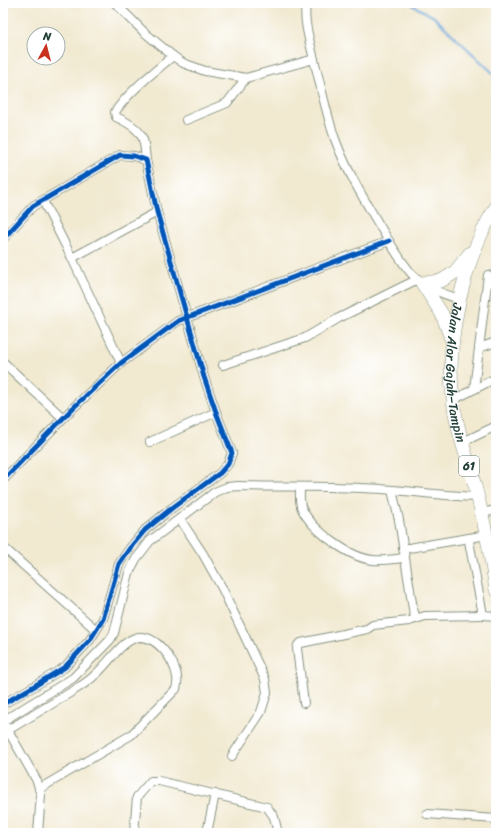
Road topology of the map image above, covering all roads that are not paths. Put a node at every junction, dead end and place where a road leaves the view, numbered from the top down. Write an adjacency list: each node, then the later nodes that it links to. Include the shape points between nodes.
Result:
1 (115, 3): 3 (street)
2 (306, 3): 4 (street, via 306,24)
3 (173, 56): 5 (street, via 183,63 205,71); 7 (street, via 134,89 115,112 116,117 142,137)
4 (314, 59): 5 (street); 12 (street, via 325,108 336,141 359,190)
5 (246, 78): 6 (street, via 227,103)
6 (186, 120)
7 (146, 160): 8 (street, via 134,156 120,156); 10 (street)
8 (43, 201): 11 (street, via 33,206); 14 (street)
9 (496, 207): 13 (main road, Jalan Alor Gajah–Tampin / 61)
10 (157, 212): 14 (street); 18 (street)
11 (3, 239)
12 (389, 241): 16 (street, via 411,273); 18 (street)
13 (475, 246): 16 (main road, via 454,273 441,280); 17 (main road, Jalan Alor Gajah–Tampin / 61)
14 (72, 258): 23 (street)
15 (488, 275): 21 (street)
16 (420, 281): 17 (street, via 437,292); 19 (main road, via 442,314); 24 (street, via 339,318 305,338)
17 (459, 298): 19 (main road, Jalan Alor Gajah–Tampin / 61)
18 (188, 317): 23 (street, via 178,321); 28 (street)
19 (452, 341): 27 (main road, Jalan Alor Gajah–Tampin / 61)
20 (496, 342): 21 (street)
21 (479, 348): 26 (street)
22 (3, 362): 29 (street)
23 (121, 363): 29 (street)
24 (223, 365)
25 (496, 378): 26 (street)
26 (474, 389): 27 (street)
27 (453, 400): 32 (main road, Jalan Alor Gajah–Tampin / 61)
28 (216, 412): 31 (street); 45 (street, via 232,453 228,464 220,473 145,530 119,564)
29 (63, 418): 33 (street)
30 (496, 426): 32 (street)
31 (150, 442)
32 (463, 442): 36 (main road, Jalan Alor Gajah–Tampin / 61)
33 (3, 480)
34 (300, 487): 35 (street); 39 (street, via 227,487 215,492); 44 (street, via 301,507 321,533 362,558)
35 (392, 490): 36 (street); 43 (street)
36 (478, 497): 38 (main road, Jalan Alor Gajah–Tampin / 61)
37 (496, 510): 38 (street)
38 (482, 513): 40 (main road, Jalan Alor Gajah–Tampin / 61)
39 (180, 520): 46 (street, via 150,541 136,559); 56 (street, via 222,588 265,679 267,693 261,712)
40 (487, 535): 41 (street); 47 (main road, Jalan Alor Gajah–Tampin / 61)
41 (469, 538): 43 (street); 48 (street)
42 (3, 547): 51 (street)
43 (403, 549): 44 (street)
44 (404, 558): 50 (street)
45 (114, 582): 46 (street); 51 (street, via 103,619)
46 (125, 586): 54 (street, via 110,640 73,678)
47 (496, 590)
48 (483, 615): 49 (street); 50 (street, via 425,616)
49 (496, 616)
50 (416, 619): 52 (street, via 373,625 367,629 298,645)
51 (96, 630): 53 (street, via 65,666)
52 (304, 703)
53 (3, 704)
54 (3, 722): 55 (street)
55 (8, 730): 57 (street); 57 (street, via 83,685 134,638 149,639 169,656 178,679 176,689 131,735)
56 (232, 756)
57 (40, 789): 61 (street)
58 (215, 794): 62 (street, via 151,781 137,797); 63 (street); 64 (street, via 267,807 274,817)
59 (427, 814): 60 (street)
60 (496, 819)
61 (38, 833)
62 (134, 833)
63 (207, 833)
64 (278, 833)

